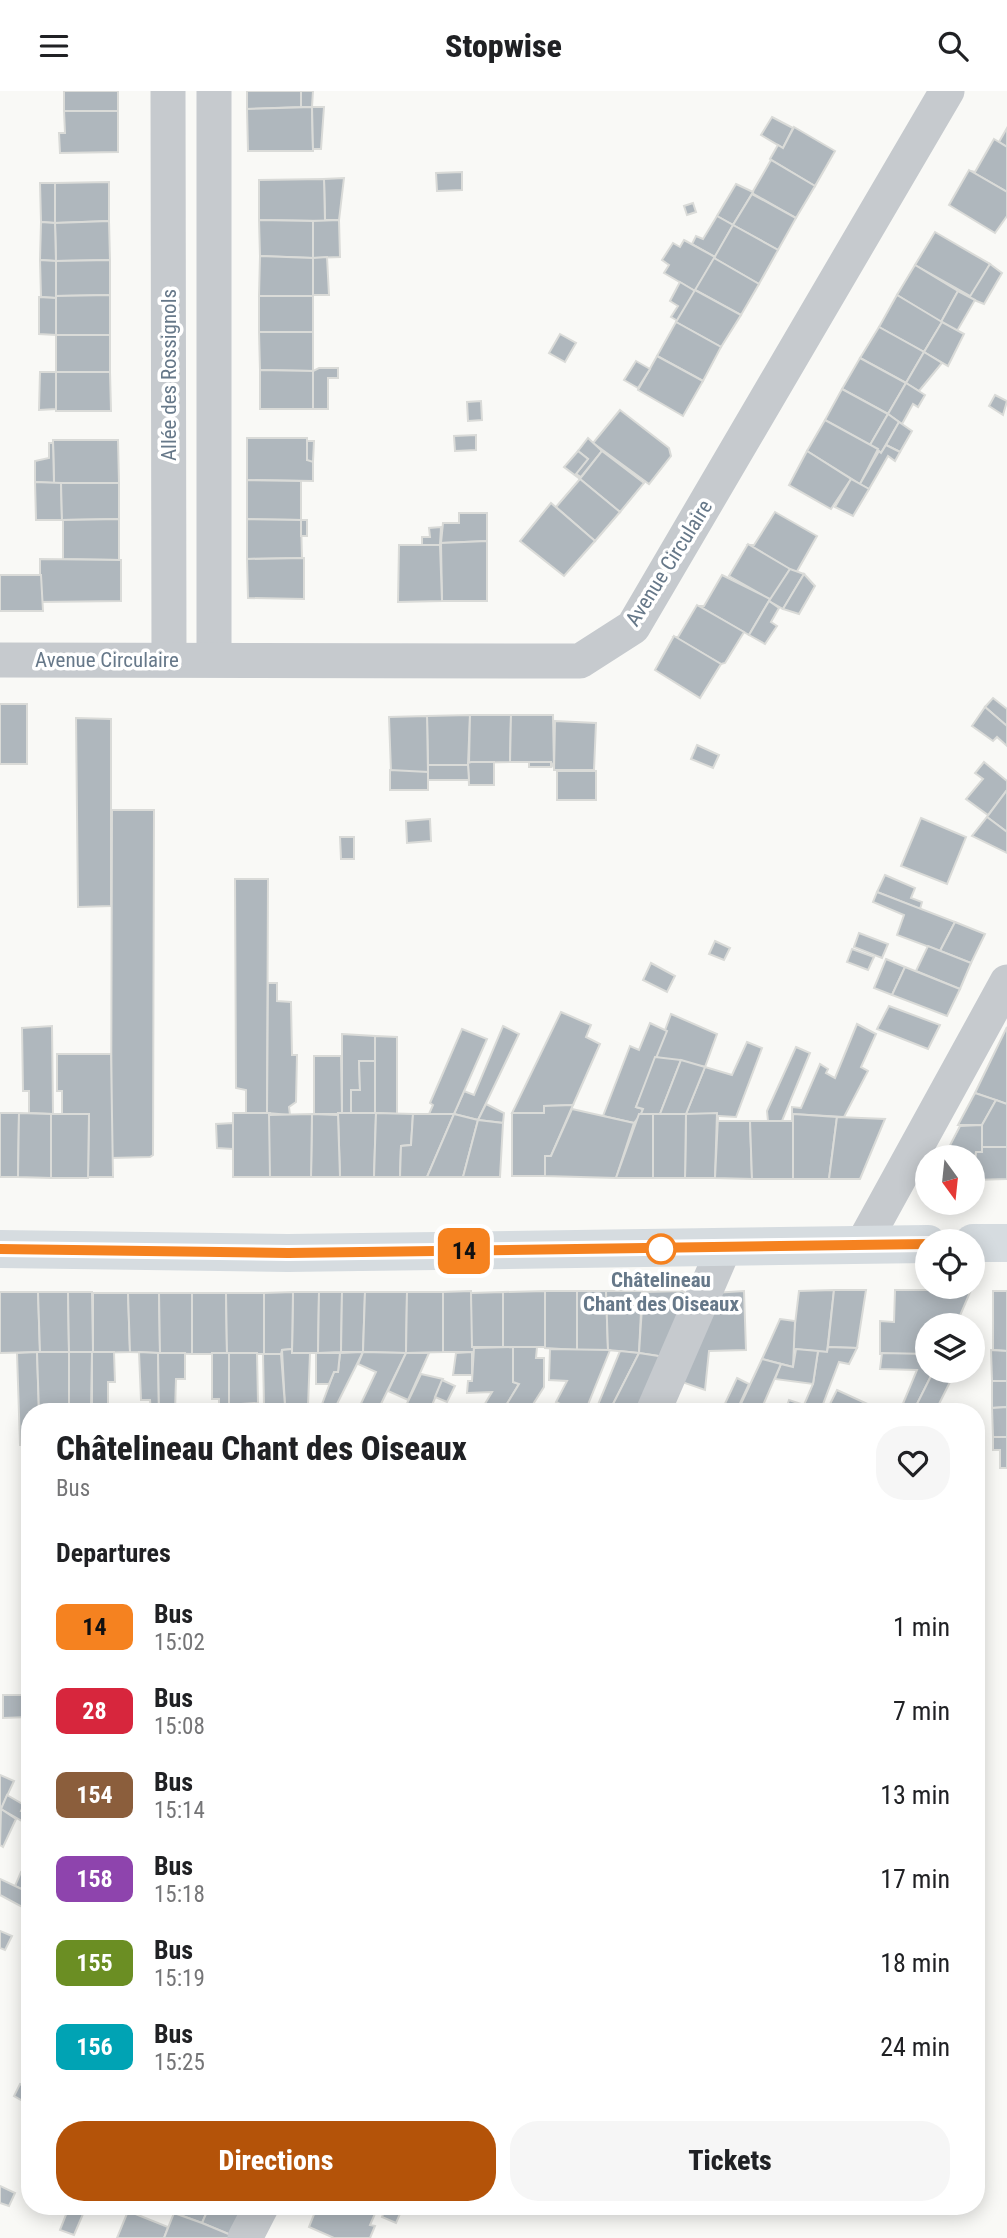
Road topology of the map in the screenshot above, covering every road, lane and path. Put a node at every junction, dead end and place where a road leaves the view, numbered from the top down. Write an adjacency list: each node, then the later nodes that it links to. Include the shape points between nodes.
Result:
1 (168, 91): 4 (street, Allée des Rossignols)
2 (214, 91): 5 (street)
3 (947, 91): 5 (street, Avenue Circulaire, via 633,627 580,661)
4 (169, 659): 5 (street, Avenue Circulaire); 6 (street, Avenue Circulaire)
5 (214, 659)
6 (0, 660)
7 (1007, 982): 10 (street)
8 (985, 1243): 9 (main road)
9 (1007, 1243)
10 (863, 1244): 11 (main road); 12 (main road)
11 (915, 1244)
12 (724, 1248): 13 (main road, via 302,1253); 14 (street)
13 (0, 1249)
14 (657, 1403)
15 (257, 2215): 16 (street)
16 (245, 2238)

